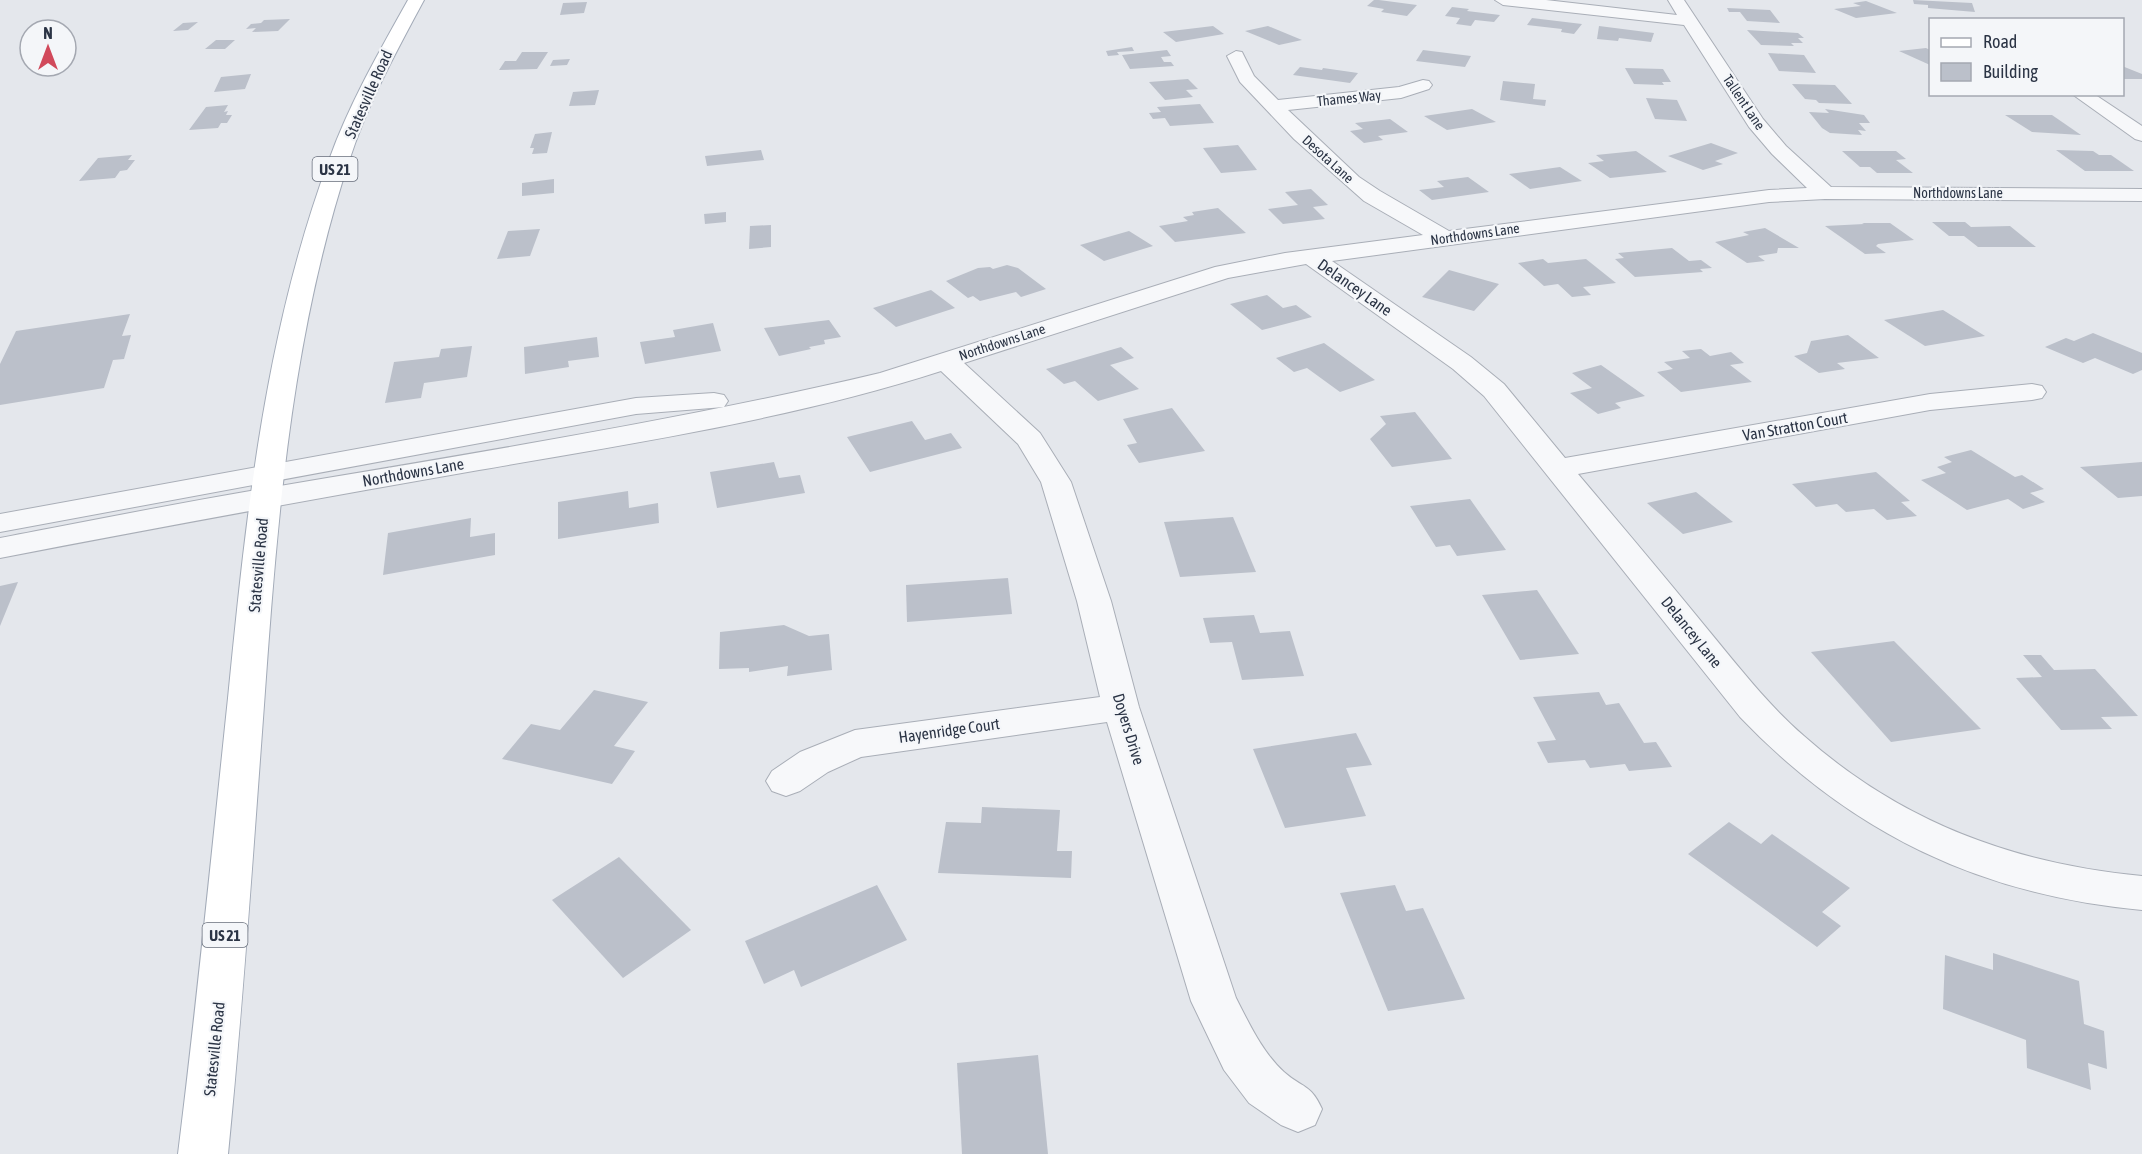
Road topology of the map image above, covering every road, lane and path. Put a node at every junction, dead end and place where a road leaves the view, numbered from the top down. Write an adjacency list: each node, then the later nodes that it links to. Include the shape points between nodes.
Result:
1 (416, 0): 17 (main road, Statesville Road / US 21, via 362,100 322,204 290,330)
2 (1503, 0): 4 (street)
3 (1676, 0): 4 (street, Tallent Lane)
4 (1690, 21): 10 (street, Tallent Lane, via 1756,123)
5 (1236, 56): 8 (street, Desota Lane, via 1246,78)
6 (1424, 85): 8 (street, Thames Way, via 1401,92)
7 (2083, 96): 9 (street)
8 (1274, 106): 12 (street, Desota Lane, via 1352,181)
9 (2142, 135)
10 (1825, 193): 11 (street, Northdowns Lane); 12 (street, Northdowns Lane, via 1757,197)
11 (2142, 195)
12 (1444, 238): 13 (street, Northdowns Lane)
13 (1311, 257): 14 (street, Northdowns Lane, via 1223,272); 16 (street, Delancey Lane, via 1462,363 1494,390)
14 (945, 360): 17 (street, Northdowns Lane, via 826,394 638,434); 20 (street, Doyers Drive, via 1011,419 1045,460 1056,482 1094,601)
15 (2032, 392): 16 (street, Van Stratton Court, via 1930,402)
16 (1560, 468): 22 (street, Delancey Lane, via 1780,739 1845,791 1959,850 2022,872 2076,886)
17 (265, 485): 18 (street, Northdowns Lane); 19 (street, Northdowns Lane); 24 (main road, Statesville Road / US 21)
18 (0, 523)
19 (0, 548)
20 (1121, 707): 21 (street, Hayenridge Court, via 855,744 814,762); 23 (street, Doyers Drive, via 1214,1001 1241,1055 1266,1087)
21 (786, 781)
22 (2142, 893)
23 (1298, 1109)
24 (203, 1154)

